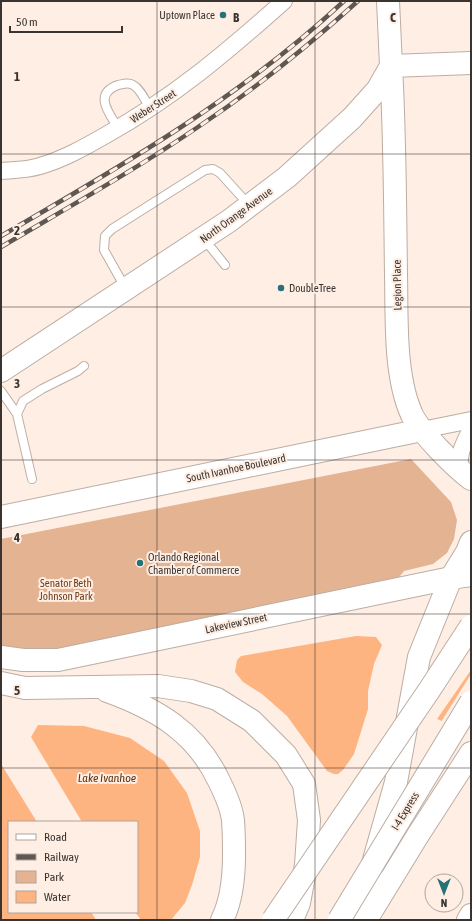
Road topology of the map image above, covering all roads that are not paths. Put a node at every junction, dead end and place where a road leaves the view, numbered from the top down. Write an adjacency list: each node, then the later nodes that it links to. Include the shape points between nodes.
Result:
1 (284, 1): 5 (street, Weber Street, via 207,67)
2 (388, 1): 4 (main road)
3 (471, 63): 4 (main road)
4 (391, 66): 8 (main road, North Orange Avenue, via 378,89 352,118 287,177); 17 (main road, Legion Place, via 401,377 413,416)
5 (150, 108): 6 (street, Weber Street); 6 (lane, via 133,85 126,83 110,89 104,99 106,108)
6 (118, 128): 7 (street, Weber Street, via 58,160 39,166)
7 (1, 171)
8 (249, 206): 9 (main road, North Orange Avenue); 11 (lane, via 220,173 213,169 205,170 112,229 105,236 104,250)
9 (204, 238): 10 (lane); 11 (main road, North Orange Avenue)
10 (225, 265)
11 (126, 289): 13 (main road, North Orange Avenue)
12 (84, 366): 15 (lane, via 23,401)
13 (1, 371)
14 (1, 391): 15 (lane)
15 (17, 414): 20 (lane)
16 (471, 420): 17 (street, South Ivanhoe Boulevard)
17 (422, 430): 19 (main road, Legion Place); 21 (main road, South Ivanhoe Boulevard)
18 (471, 430): 19 (street, via 460,454)
19 (465, 475)
20 (32, 479)
21 (1, 517)
22 (471, 542): 23 (main road)
23 (461, 576): 25 (main road, Lakeview Street, via 58,660); 35 (main road, via 419,657 396,782)
24 (471, 626): 32 (main road, bridge)
25 (1, 657)
26 (1, 682): 27 (main road, via 25,688)
27 (98, 688): 31 (main road, via 139,703 173,724 192,740 211,764 233,820 234,880); 33 (main road, via 158,686 191,691 217,699 252,722 286,756 304,784 309,820 306,865 299,903)
28 (471, 702): 34 (main road, I-4 Express, bridge)
29 (471, 753): 36 (main road)
30 (471, 915): 37 (main road)
31 (222, 920)
32 (273, 920)
33 (292, 920)
34 (339, 920)
35 (357, 920)
36 (366, 920)
37 (468, 920)

